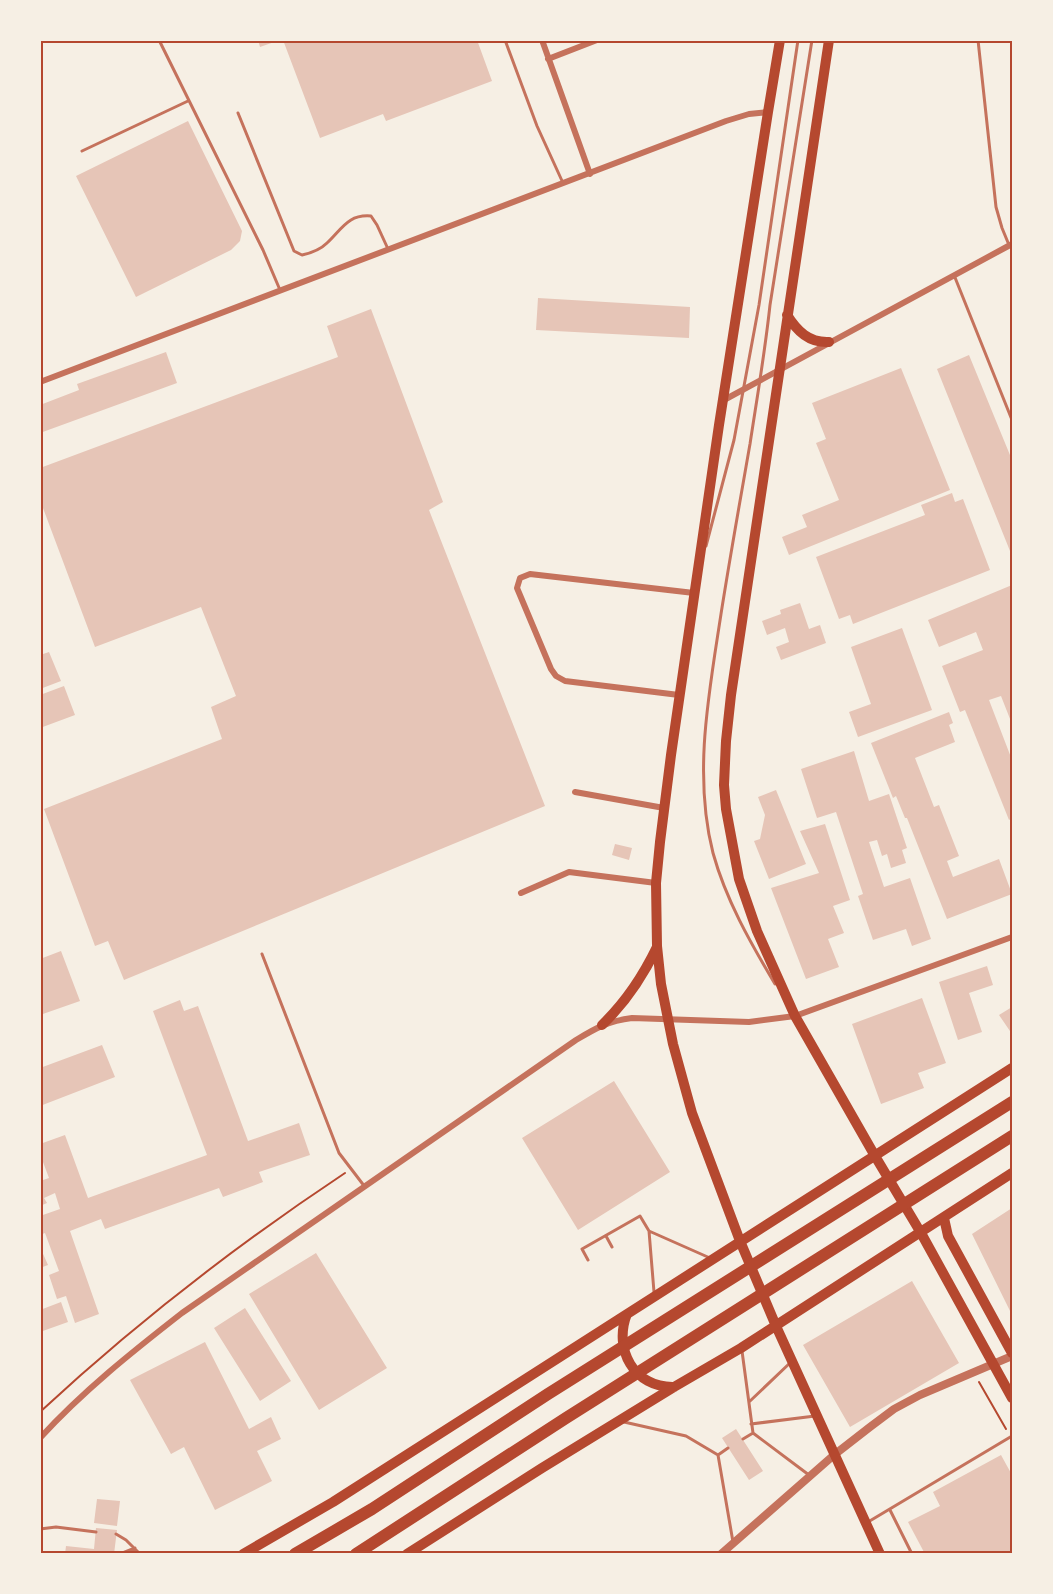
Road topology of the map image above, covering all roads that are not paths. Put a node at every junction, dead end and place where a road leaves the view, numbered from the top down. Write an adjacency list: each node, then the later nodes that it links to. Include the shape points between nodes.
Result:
1 (159, 40): 11 (lane)
2 (505, 40): 16 (lane)
3 (542, 40): 10 (street)
4 (597, 40): 10 (street)
5 (780, 40): 12 (main road)
6 (798, 40): 26 (lane)
7 (812, 40): 24 (lane)
8 (829, 40): 21 (main road)
9 (978, 40): 17 (lane, via 996,207)
10 (548, 59): 15 (street)
11 (188, 101): 14 (lane); 20 (lane)
12 (768, 112): 15 (street, via 732,119); 27 (main road)
13 (238, 114): 18 (lane, via 294,251 302,255 314,252 342,225 363,216 371,216)
14 (82, 151)
15 (590, 174): 16 (street)
16 (563, 184): 18 (street)
17 (1011, 245): 19 (street)
18 (389, 250): 20 (street)
19 (954, 275): 22 (street); 28 (lane)
20 (281, 291): 25 (street)
21 (787, 315): 22 (main road, via 809,339); 23 (main road)
22 (829, 342): 23 (street)
23 (779, 370): 24 (street); 38 (main road, via 731,695 724,785 739,879 757,931)
24 (760, 380): 26 (street); 38 (lane, via 709,692 704,786 713,853 724,886 746,935)
25 (40, 382)
26 (744, 389): 27 (street); 29 (lane)
27 (723, 400): 29 (main road)
28 (1012, 420)
29 (694, 593): 30 (main road); 30 (street, via 530,574 520,578 517,588 556,676 565,681)
30 (678, 695): 32 (main road)
31 (575, 792): 32 (street)
32 (664, 808): 33 (main road)
33 (656, 883): 34 (street, via 568,872); 36 (main road)
34 (520, 893)
35 (1012, 937): 38 (street)
36 (657, 946): 39 (main road); 40 (main road, via 631,992)
37 (262, 954): 46 (lane, via 339,1153)
38 (795, 1016): 39 (street, via 764,1022); 44 (main road)
39 (668, 1019): 40 (street, via 632,1018); 51 (main road, via 692,1113)
40 (602, 1025): 46 (street)
41 (1012, 1068): 44 (main road)
42 (1012, 1102): 86 (highway)
43 (1012, 1136): 87 (highway)
44 (875, 1156): 49 (main road); 51 (main road)
45 (1012, 1173): 47 (main road)
46 (365, 1187): 70 (street, via 153,1336)
47 (944, 1218): 49 (main road); 59 (main road, via 948,1236)
48 (649, 1231): 50 (lane, via 640,1216); 53 (lane); 55 (lane)
49 (921, 1233): 57 (main road); 61 (main road)
50 (606, 1236): 52 (lane); 54 (lane, via 582,1249)
51 (740, 1241): 53 (main road); 57 (main road)
52 (612, 1247)
53 (712, 1259): 55 (main road)
54 (588, 1260)
55 (655, 1296): 56 (main road)
56 (627, 1314): 62 (main road, via 622,1346 633,1367 649,1382); 85 (main road, via 343,1496)
57 (776, 1326): 58 (main road); 60 (main road)
58 (741, 1348): 62 (main road); 64 (lane)
59 (1012, 1354): 61 (street)
60 (792, 1361): 64 (lane); 65 (main road)
61 (993, 1363): 63 (main road); 74 (street, via 894,1409)
62 (674, 1388): 66 (main road)
63 (1012, 1398)
64 (749, 1402): 67 (lane)
65 (817, 1416): 67 (lane); 74 (main road)
66 (619, 1421): 73 (lane, via 686,1436); 88 (main road)
67 (751, 1424): 68 (lane)
68 (753, 1433): 71 (lane); 75 (lane)
69 (1011, 1437): 76 (lane)
70 (40, 1438)
71 (742, 1439)
72 (729, 1448): 73 (lane)
73 (718, 1455): 81 (lane)
74 (834, 1455): 75 (street); 77 (main road)
75 (811, 1476): 81 (street)
76 (890, 1509): 77 (lane); 91 (lane)
77 (866, 1523): 90 (main road)
78 (40, 1529): 79 (lane)
79 (96, 1532)
80 (116, 1534): 82 (lane)
81 (734, 1543): 89 (street)
82 (135, 1548): 83 (lane); 84 (lane)
83 (120, 1554)
84 (140, 1554)
85 (243, 1554)
86 (295, 1554)
87 (356, 1554)
88 (407, 1554)
89 (722, 1554)
90 (880, 1554)
91 (912, 1554)

